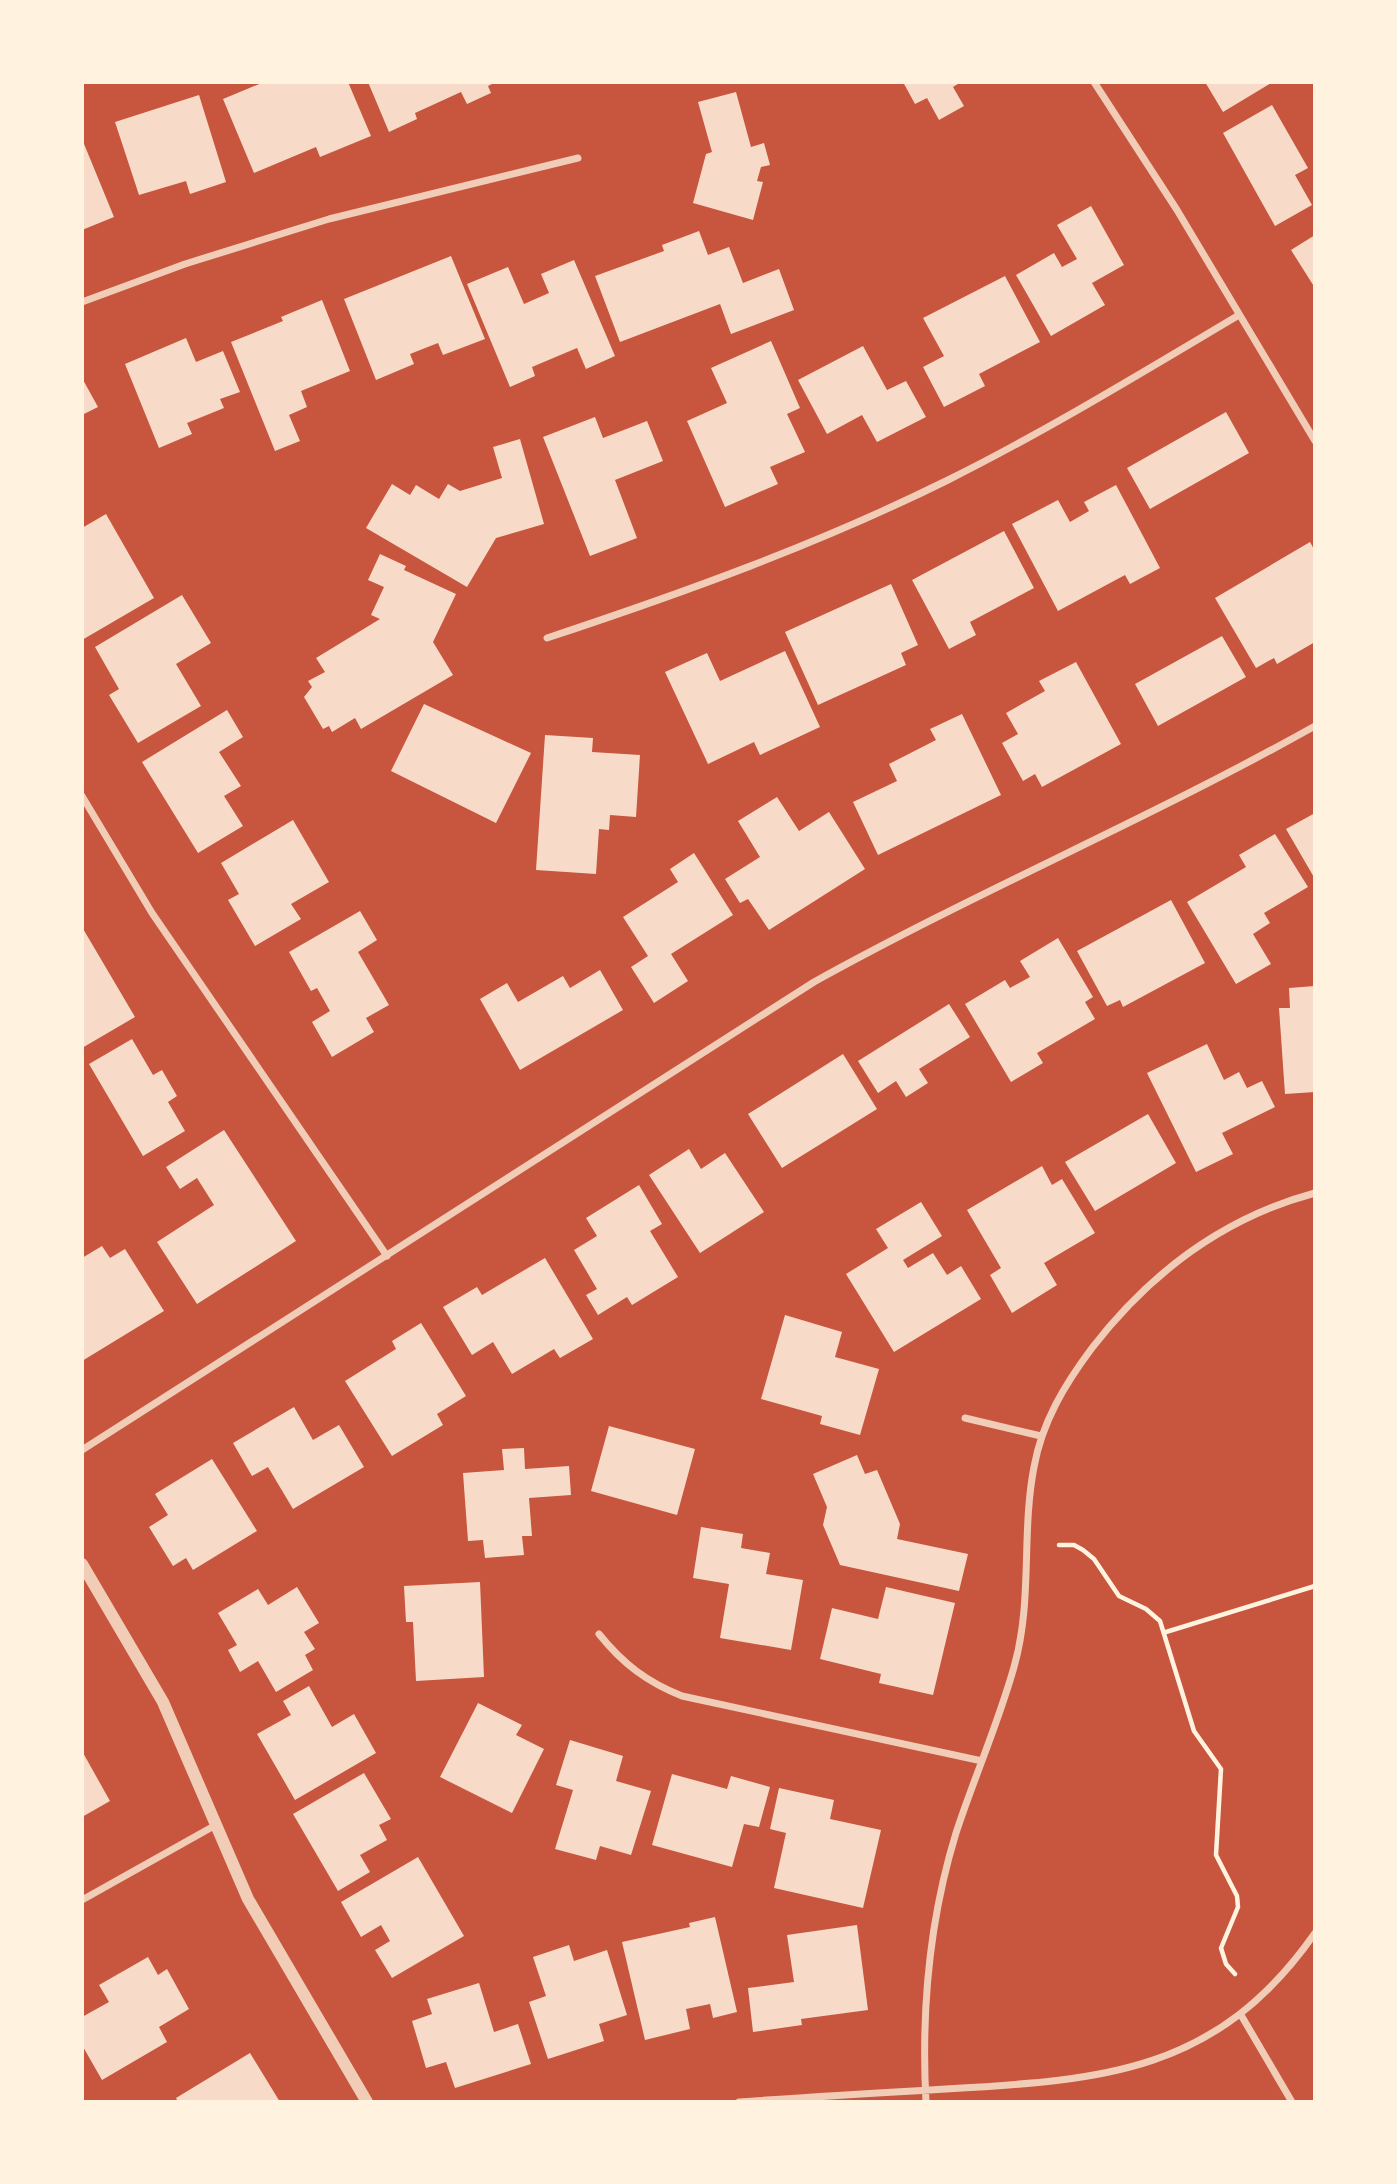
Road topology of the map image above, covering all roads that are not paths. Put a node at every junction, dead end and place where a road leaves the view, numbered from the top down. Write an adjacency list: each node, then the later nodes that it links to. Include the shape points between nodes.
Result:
1 (1094, 82): 4 (street)
2 (578, 158): 3 (street, via 316,222)
3 (82, 302)
4 (1239, 315): 5 (street); 6 (street, via 1045,429 912,496 729,574)
5 (1315, 441)
6 (547, 638)
7 (1315, 726): 10 (street, via 1184,797 941,914 814,982)
8 (82, 796): 10 (street, via 152,913)
9 (1315, 1193): 12 (street, via 1275,1205 1234,1225 1163,1271 1130,1302 1085,1358)
10 (387, 1256): 13 (street)
11 (965, 1418): 12 (street)
12 (1041, 1436): 16 (street, via 1028,1511 1023,1632)
13 (82, 1450)
14 (82, 1563): 17 (street, via 163,1702)
15 (599, 1634): 16 (street, via 641,1677 682,1696)
16 (982, 1761): 21 (street, via 953,1846 933,1933 923,2019)
17 (214, 1826): 18 (street); 22 (street, via 248,1899)
18 (82, 1900)
19 (1315, 1933): 20 (street, via 1273,1987)
20 (1241, 2015): 21 (street, via 1179,2049 1111,2073 1055,2082); 25 (street)
21 (925, 2090): 23 (street); 24 (street)
22 (368, 2102)
23 (739, 2102)
24 (926, 2102)
25 (1292, 2102)

